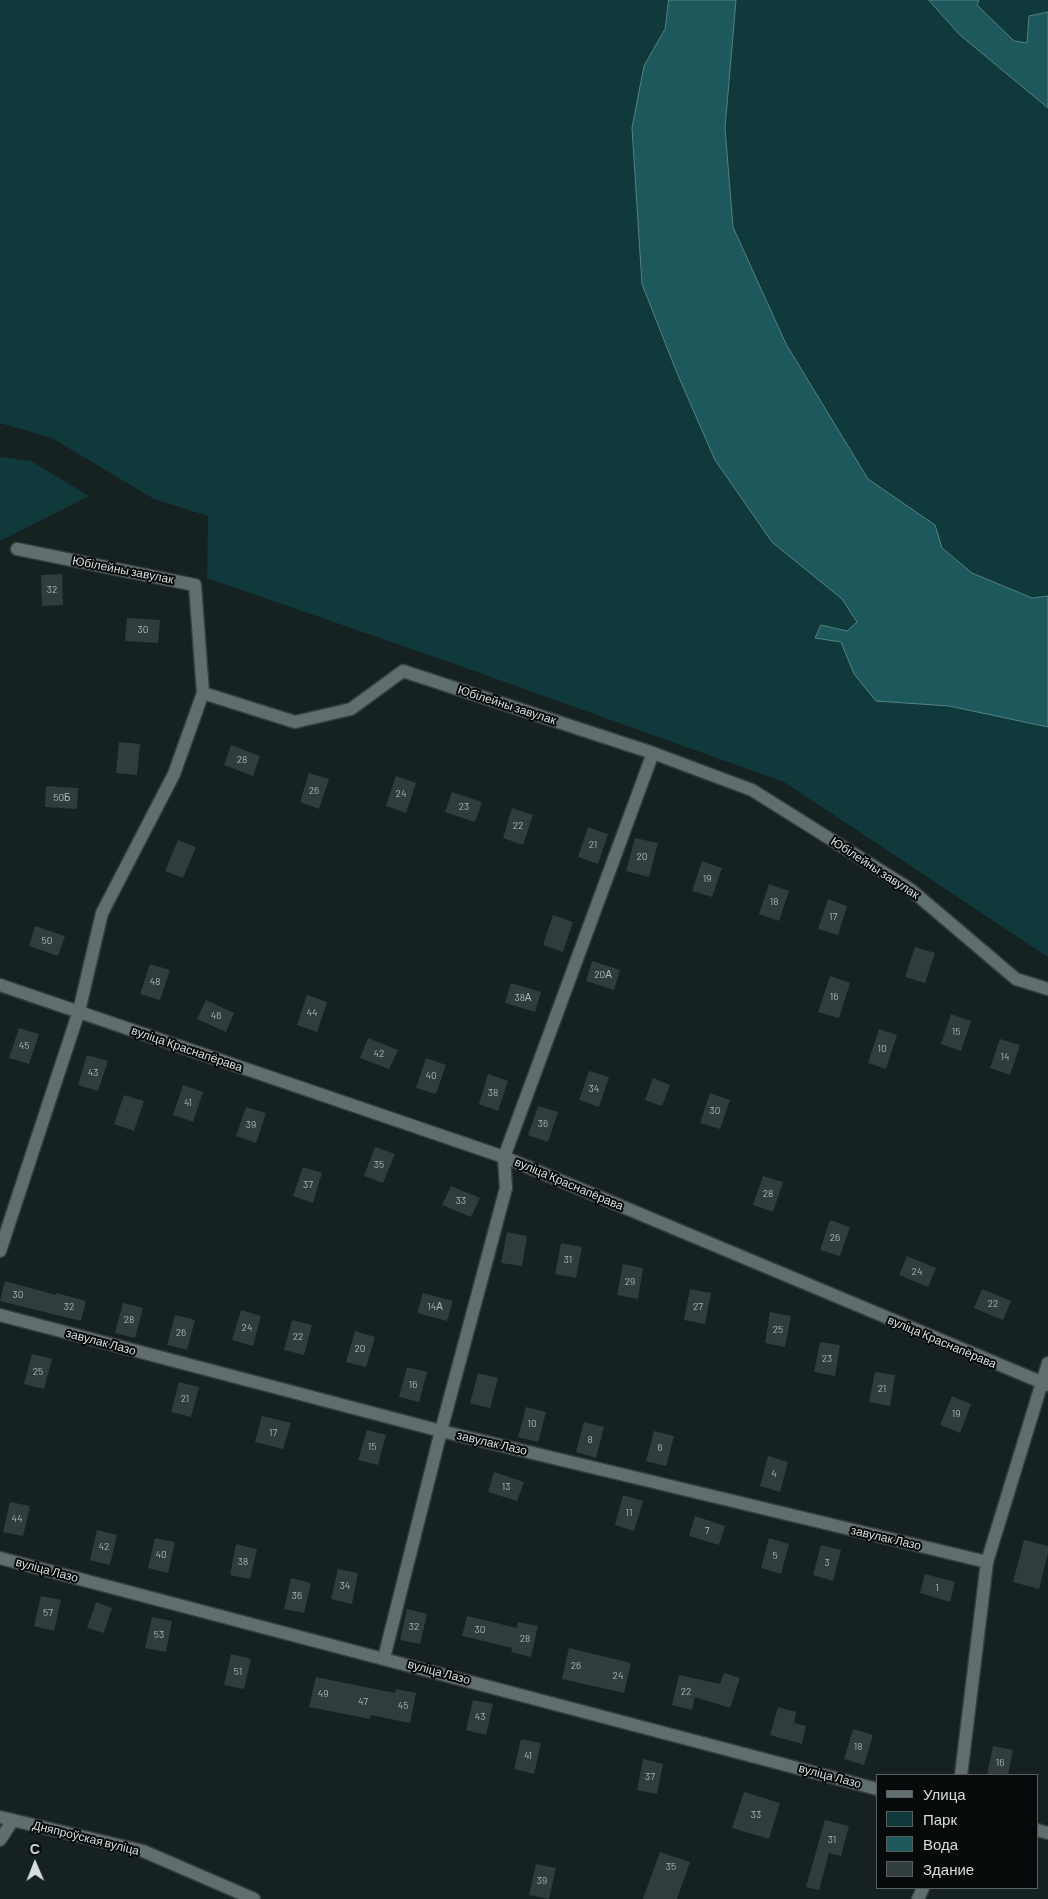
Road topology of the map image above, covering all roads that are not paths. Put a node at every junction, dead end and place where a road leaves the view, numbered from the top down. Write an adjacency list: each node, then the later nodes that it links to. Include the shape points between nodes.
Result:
1 (17, 549): 2 (street, Юбілейны завулак, via 195,585)
2 (203, 692): 3 (street, Юбілейны завулак, via 296,722 351,709 403,671); 6 (street, via 174,774 102,913)
3 (653, 753): 5 (street, Юбілейны завулак, via 752,790 910,889 1016,979); 7 (street)
4 (0, 985): 6 (street, вуліца Краснапёрава)
5 (1048, 989)
6 (79, 1012): 7 (street, вуліца Краснапёрава); 8 (street)
7 (504, 1157): 11 (street, вуліца Краснапёрава); 12 (street, via 506,1188)
8 (0, 1251)
9 (0, 1315): 12 (street, завулак Лазо)
10 (1048, 1363): 11 (street)
11 (1045, 1384): 14 (street)
12 (441, 1431): 14 (street, завулак Лазо); 15 (street)
13 (0, 1558): 15 (street, вуліца Лазо)
14 (987, 1562): 16 (street)
15 (384, 1658): 17 (street, вуліца Лазо)
16 (961, 1774)
17 (876, 1789)
18 (0, 1817): 19 (street, Дняпроўская вуліца)
19 (13, 1820): 20 (street); 21 (street, Дняпроўская вуліца, via 143,1851)
20 (0, 1840)
21 (254, 1899)

